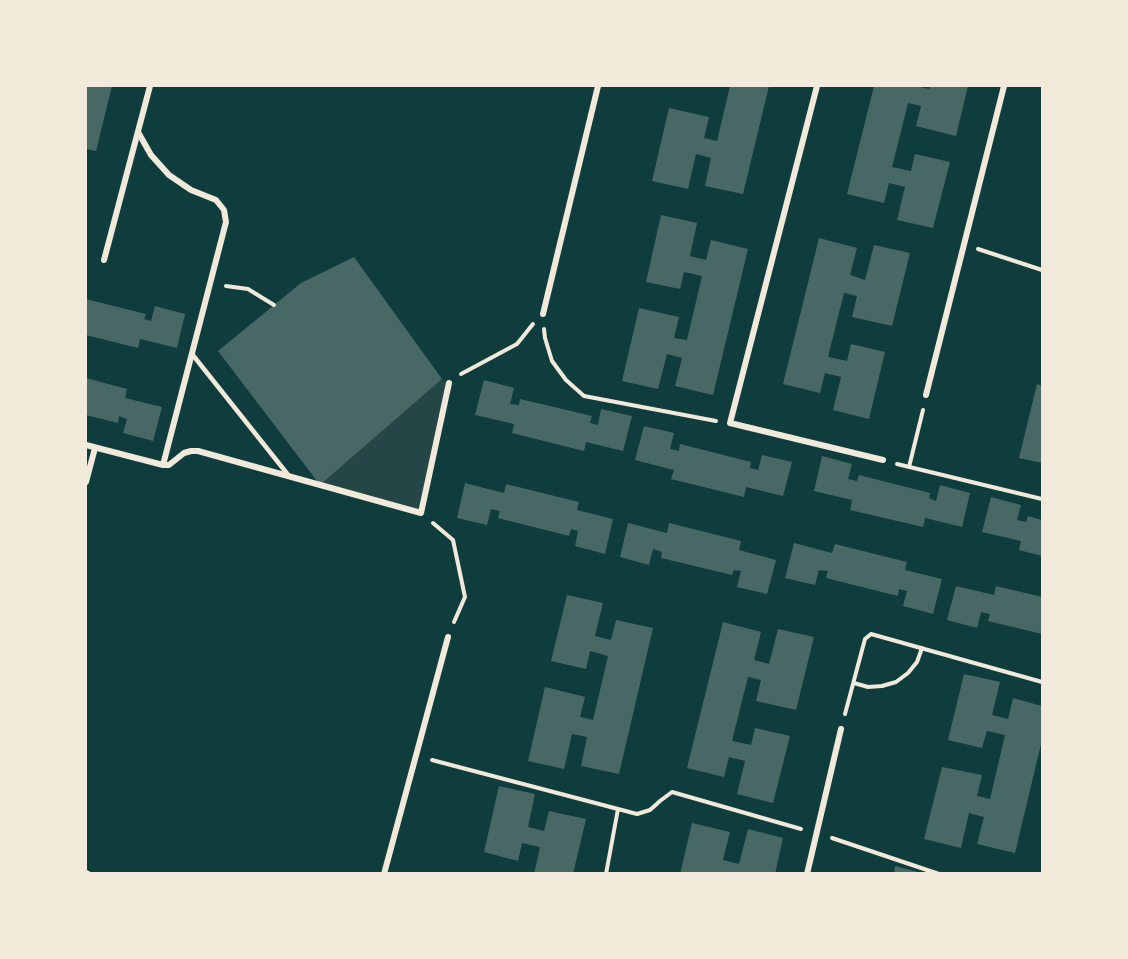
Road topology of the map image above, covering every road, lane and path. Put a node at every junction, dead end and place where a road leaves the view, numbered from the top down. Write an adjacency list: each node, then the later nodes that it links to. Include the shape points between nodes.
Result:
1 (150, 86): 5 (street)
2 (598, 86): 11 (street)
3 (817, 86): 15 (street)
4 (1004, 86): 6 (street)
5 (138, 132): 7 (street); 9 (street, via 169,175 216,200 224,210 226,222)
6 (963, 244): 8 (path); 14 (street)
7 (104, 260)
8 (1042, 270)
9 (211, 283): 10 (path, via 248,289); 12 (street)
10 (274, 305)
11 (543, 314): 13 (path, via 517,344); 15 (path, via 552,361 584,396)
12 (192, 354): 19 (street); 21 (lane)
13 (449, 383): 24 (street)
14 (926, 394): 20 (path)
15 (730, 423): 18 (street)
16 (86, 446): 17 (street)
17 (95, 448): 19 (street); 22 (street)
18 (884, 460): 20 (path)
19 (163, 465): 21 (street, via 191,450)
20 (909, 467): 23 (path)
21 (290, 477): 24 (street)
22 (86, 482)
23 (1042, 499)
24 (421, 513): 25 (path, via 453,540 465,597)
25 (448, 637): 30 (street)
26 (922, 648): 27 (path); 28 (path, via 913,668 896,682 875,687); 28 (path, via 868,635)
27 (1042, 682)
28 (854, 683): 29 (path)
29 (841, 729): 35 (street)
30 (416, 756): 32 (path); 33 (street)
31 (666, 796): 32 (path, via 650,810 637,814)
32 (618, 809): 34 (path)
33 (384, 873)
34 (606, 873)
35 (807, 873)

